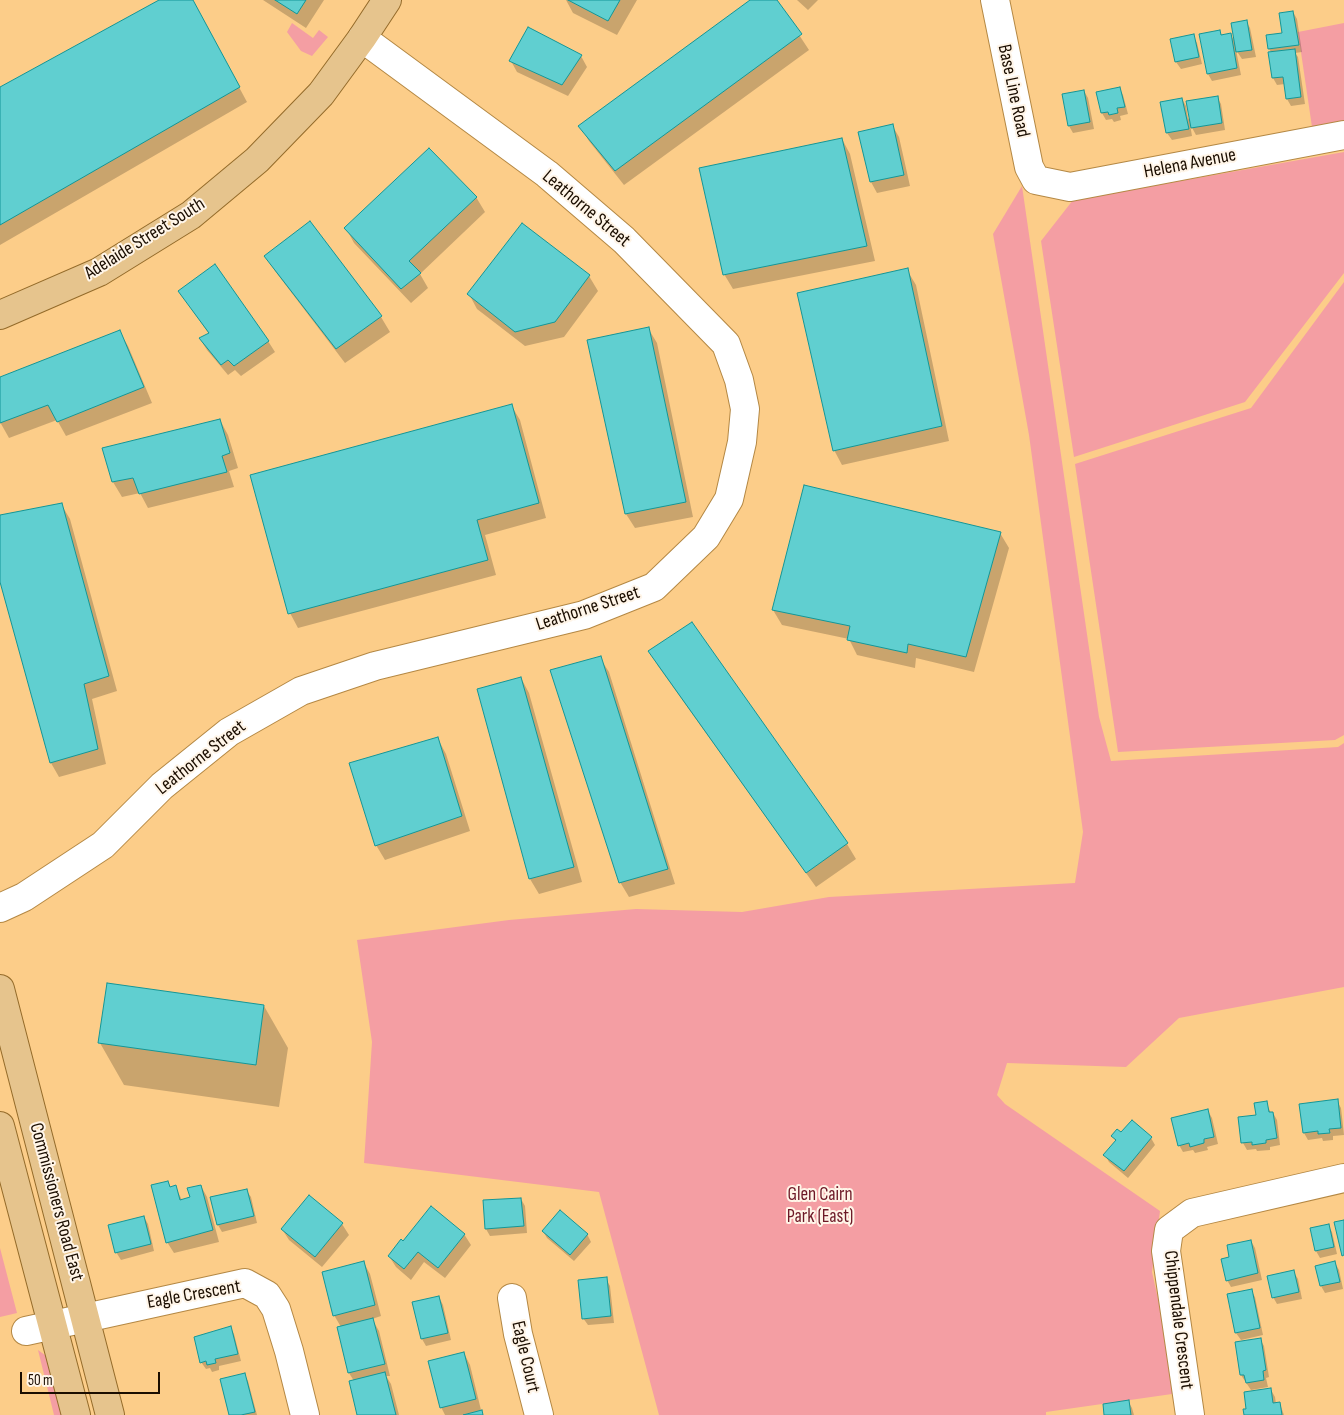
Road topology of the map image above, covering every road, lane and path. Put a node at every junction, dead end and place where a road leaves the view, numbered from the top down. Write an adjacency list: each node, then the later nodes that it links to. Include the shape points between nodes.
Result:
1 (387, 0): 3 (main road, Adelaide Street South)
2 (995, 0): 5 (street, Base Line Road, via 1029,167)
3 (362, 38): 6 (main road, Adelaide Street South, via 321,94 289,128 257,160 191,215 99,272); 7 (street, Leathorne Street, via 546,174 624,240 726,344 739,380 745,410 742,442 729,499 706,537 654,588 584,615 376,666 301,690 229,732 162,786 103,845)
4 (1344, 135): 5 (street, Helena Avenue, via 1070,187)
5 (1036, 180)
6 (0, 315)
7 (0, 908)
8 (0, 989): 12 (main road, Commissioners Road East)
9 (0, 1126): 13 (main road, Commissioners Road East)
10 (1344, 1178): 19 (street, Chippendale Crescent, via 1192,1213 1169,1230 1166,1251)
11 (512, 1298): 18 (street, Eagle Court)
12 (86, 1318): 13 (street, Eagle Crescent); 16 (main road, Commissioners Road East); 17 (street, Eagle Crescent, via 245,1283 267,1295 276,1308)
13 (53, 1325): 14 (street, Eagle Crescent); 15 (main road, Commissioners Road East)
14 (26, 1331)
15 (76, 1415)
16 (110, 1415)
17 (306, 1415)
18 (539, 1415)
19 (1190, 1415)

